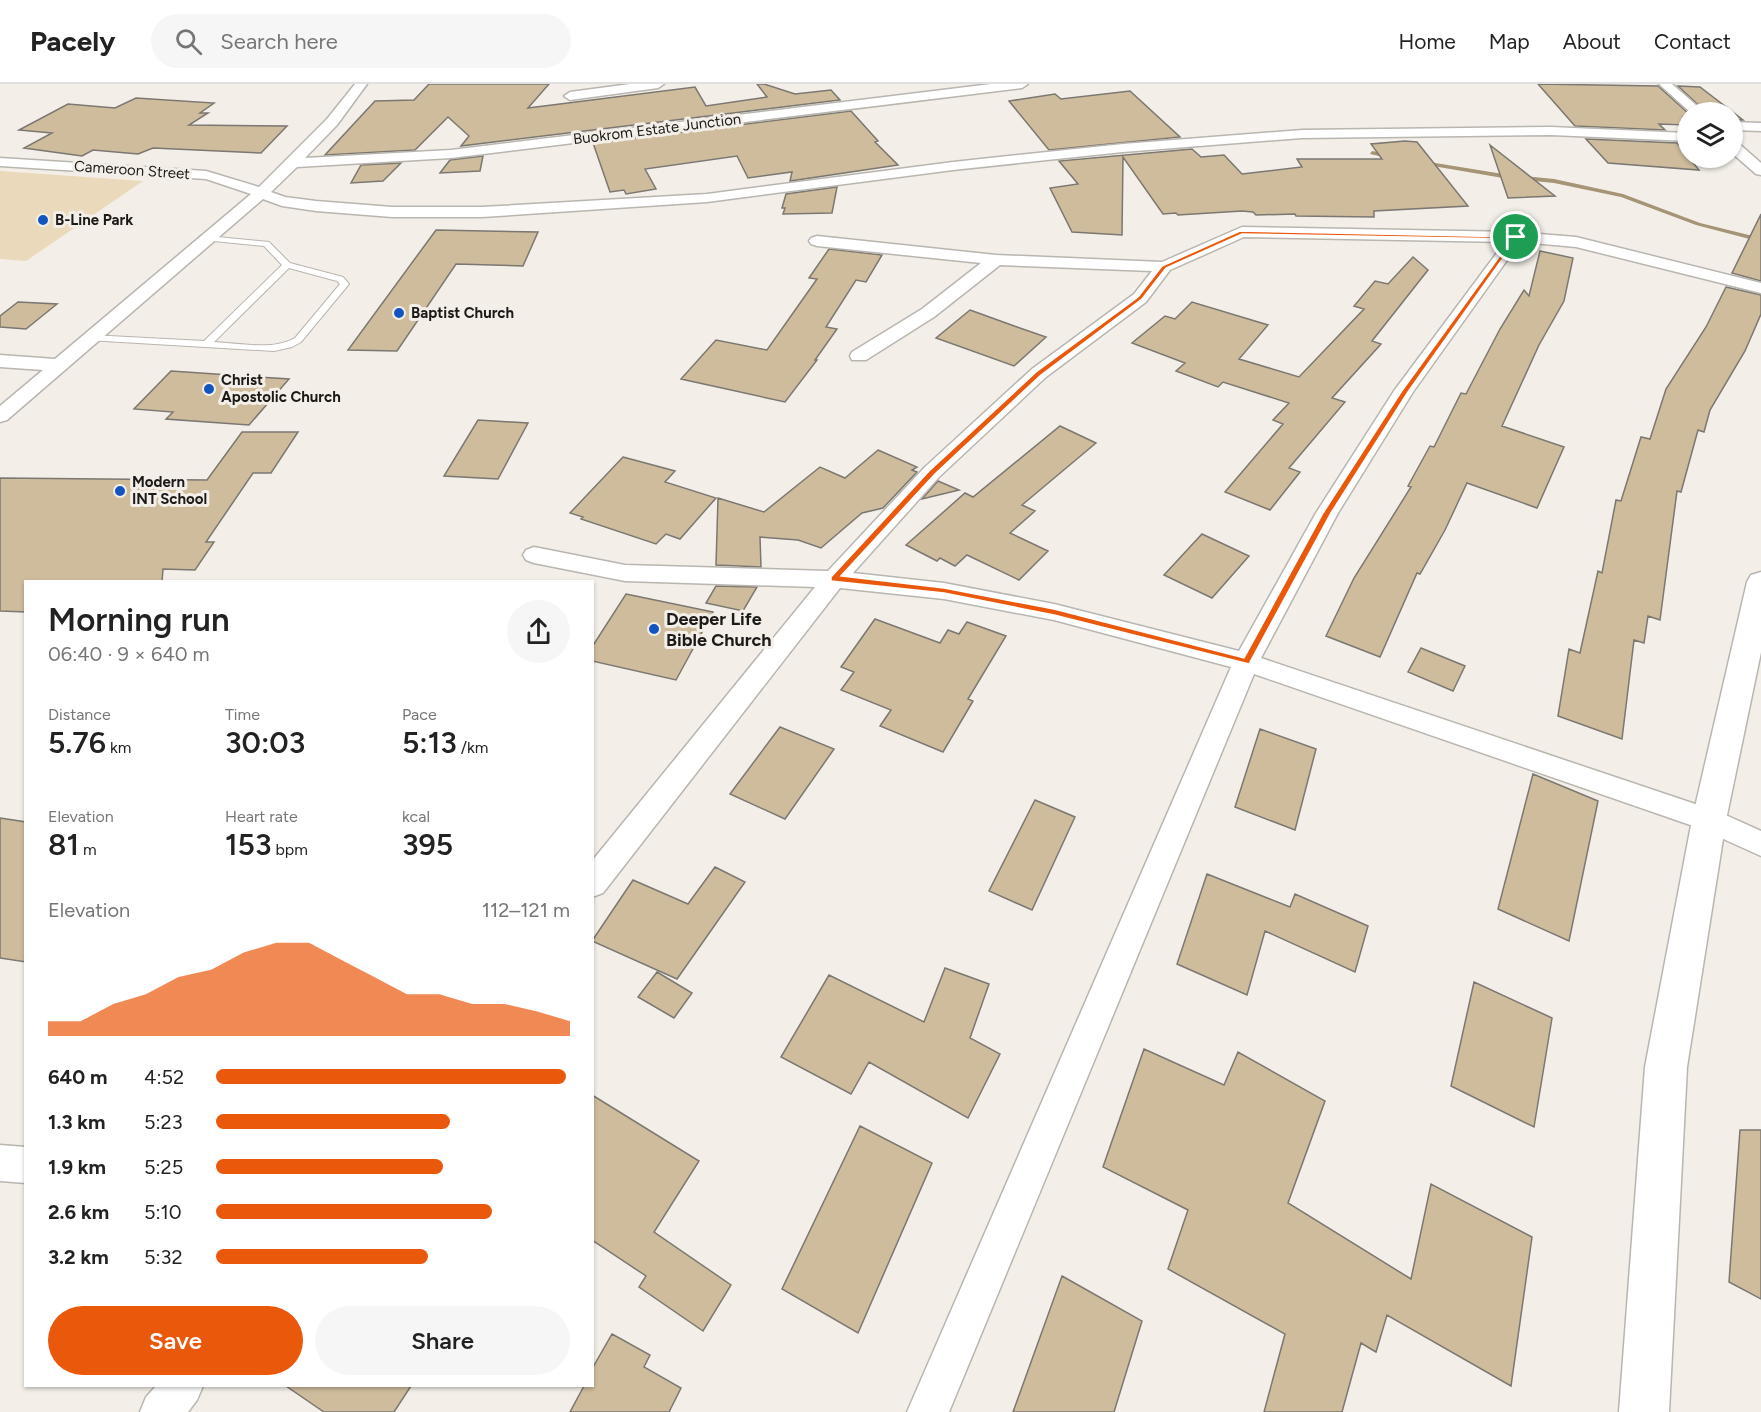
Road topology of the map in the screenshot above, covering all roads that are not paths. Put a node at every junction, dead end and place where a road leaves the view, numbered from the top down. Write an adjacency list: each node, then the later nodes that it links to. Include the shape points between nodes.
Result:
1 (658, 84): 5 (street)
2 (1022, 84): 12 (street, Buokrom Estate Junction, via 451,154)
3 (1665, 84): 6 (street)
4 (357, 85): 12 (street, via 332,122)
5 (570, 96)
6 (1685, 102)
7 (1743, 126): 8 (street)
8 (1761, 127)
9 (1677, 137): 14 (street, Cameroon Street, via 1551,131 1302,134 953,166 707,198 482,212 327,207)
10 (1743, 155): 13 (street)
11 (0, 162): 14 (street, Cameroon Street, via 206,175)
12 (292, 163): 14 (street)
13 (1761, 171)
14 (260, 194): 16 (street)
15 (1516, 237): 20 (street, via 1242,232); 21 (street, via 1576,242); 31 (street, via 1404,392 1339,495)
16 (207, 238): 19 (lane, via 266,244); 22 (street)
17 (817, 241): 18 (street)
18 (996, 260): 20 (street); 24 (street, via 928,313)
19 (287, 265): 23 (lane); 23 (lane, via 340,279 345,284 298,340 274,348)
20 (1164, 267): 29 (street, via 1140,298 1039,373 932,472)
21 (1761, 288)
22 (90, 338): 23 (lane); 26 (street)
23 (207, 344)
24 (859, 356)
25 (0, 361): 26 (street)
26 (57, 365): 27 (street)
27 (0, 416)
28 (534, 555): 29 (street, via 625,573)
29 (834, 579): 31 (street, via 944,591 1054,612); 34 (street)
30 (1761, 582): 32 (street)
31 (1246, 662): 32 (street); 39 (street)
32 (1709, 820): 33 (street); 40 (street, via 1666,1067)
33 (1761, 844)
34 (594, 881)
35 (0, 1163): 36 (street)
36 (24, 1166)
37 (182, 1387): 38 (street)
38 (161, 1412)
39 (928, 1412)
40 (1644, 1412)

